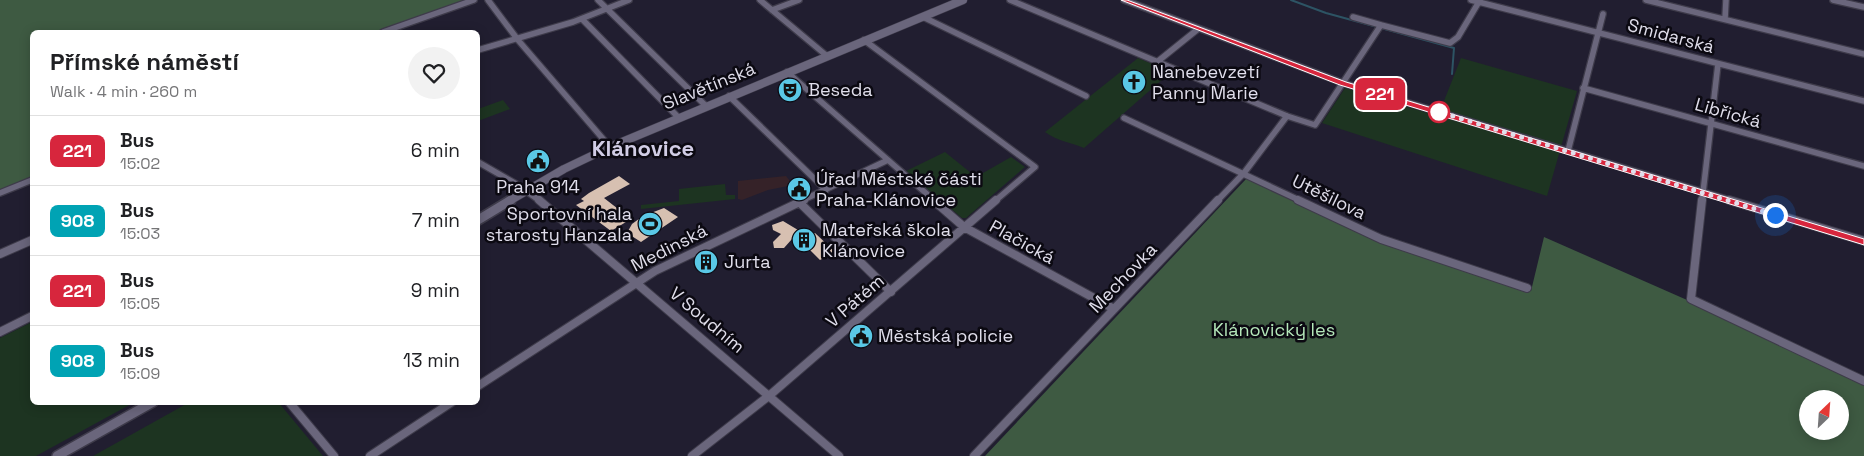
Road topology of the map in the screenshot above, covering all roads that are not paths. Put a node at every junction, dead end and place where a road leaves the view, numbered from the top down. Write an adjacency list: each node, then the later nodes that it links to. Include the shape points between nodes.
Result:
1 (474, 0): 26 (street)
2 (488, 0): 28 (street)
3 (598, 0): 17 (street)
4 (630, 0): 17 (street)
5 (760, 0): 18 (street)
6 (799, 0): 18 (street)
7 (963, 0): 20 (street, Slavětínská)
8 (1010, 0): 33 (street)
9 (1124, 0): 25 (street)
10 (1471, 0): 14 (street, Smidarská)
11 (1646, 0): 23 (street)
12 (1726, 0): 23 (street)
13 (1833, 0): 15 (street)
14 (1479, 1): 24 (street, via 1452,42); 27 (street, Smidarská)
15 (1849, 2): 16 (street)
16 (1864, 7)
17 (608, 10): 22 (street); 41 (street)
18 (772, 10): 32 (street)
19 (1603, 14): 27 (street)
20 (922, 17): 29 (street, Slavětínská); 39 (street)
21 (1353, 17): 24 (street)
22 (582, 19): 28 (street); 43 (street)
23 (1725, 19): 31 (street)
24 (1379, 27): 36 (street)
25 (1198, 29): 33 (street); 36 (street)
26 (389, 30)
27 (1600, 33): 34 (street, Smidarská); 37 (street)
28 (518, 40): 30 (street); 46 (street)
29 (864, 40): 32 (street, Slavětínská); 59 (street, V Pátém, via 1035,167)
30 (480, 50)
31 (1864, 54)
32 (827, 56): 35 (street, Slavětínská)
33 (1157, 62): 42 (street)
34 (1718, 64): 40 (street, Smidarská); 45 (street)
35 (787, 72): 38 (street, Slavětínská); 48 (street, Plačická)
36 (1343, 83): 42 (street, via 1315,125); 47 (street)
37 (1583, 88): 45 (street, Libřická); 47 (street)
38 (729, 96): 41 (street, Slavětínská); 53 (street)
39 (1086, 96)
40 (1864, 101)
41 (706, 106): 43 (street, Slavětínská)
42 (1287, 116): 51 (street, Mechovka)
43 (678, 118): 46 (street, Slavětínská)
44 (1124, 118): 51 (street, Utěšilova)
45 (1712, 124): 50 (street, Libřická); 55 (street)
46 (610, 147): 54 (street, Slavětínská)
47 (1568, 151): 55 (street)
48 (888, 160): 53 (street, Medinská); 59 (street, Plačická)
49 (480, 163): 54 (street, V Soudním)
50 (1864, 166)
51 (1244, 174): 64 (street, Utěšilova, via 1381,239); 66 (street, Mechovka)
52 (30, 181): 56 (street)
53 (826, 190): 57 (street, Medinská)
54 (527, 191): 58 (street, Slavětínská); 63 (street, V Soudním)
55 (1704, 193): 61 (street); 69 (street, via 1691,299)
56 (0, 194)
57 (800, 202): 63 (street, Medinská); 65 (street)
58 (480, 219)
59 (964, 227): 65 (street, V Pátém); 66 (street, Plačická)
60 (30, 241): 62 (street)
61 (1864, 241)
62 (0, 254)
63 (636, 282): 70 (street, Medinská); 71 (street, V Soudním)
64 (1527, 288)
65 (891, 292): 71 (street, V Pátém)
66 (1114, 309): 80 (street, Mechovka)
67 (30, 317): 68 (street)
68 (0, 332)
69 (1864, 381)
70 (480, 385)
71 (770, 395): 78 (street, V Pátém); 79 (street, V Soudním)
72 (148, 405): 75 (street)
73 (292, 405): 76 (street)
74 (447, 405): 77 (street)
75 (57, 456)
76 (334, 456)
77 (370, 456)
78 (692, 456)
79 (839, 456)
80 (974, 456)

